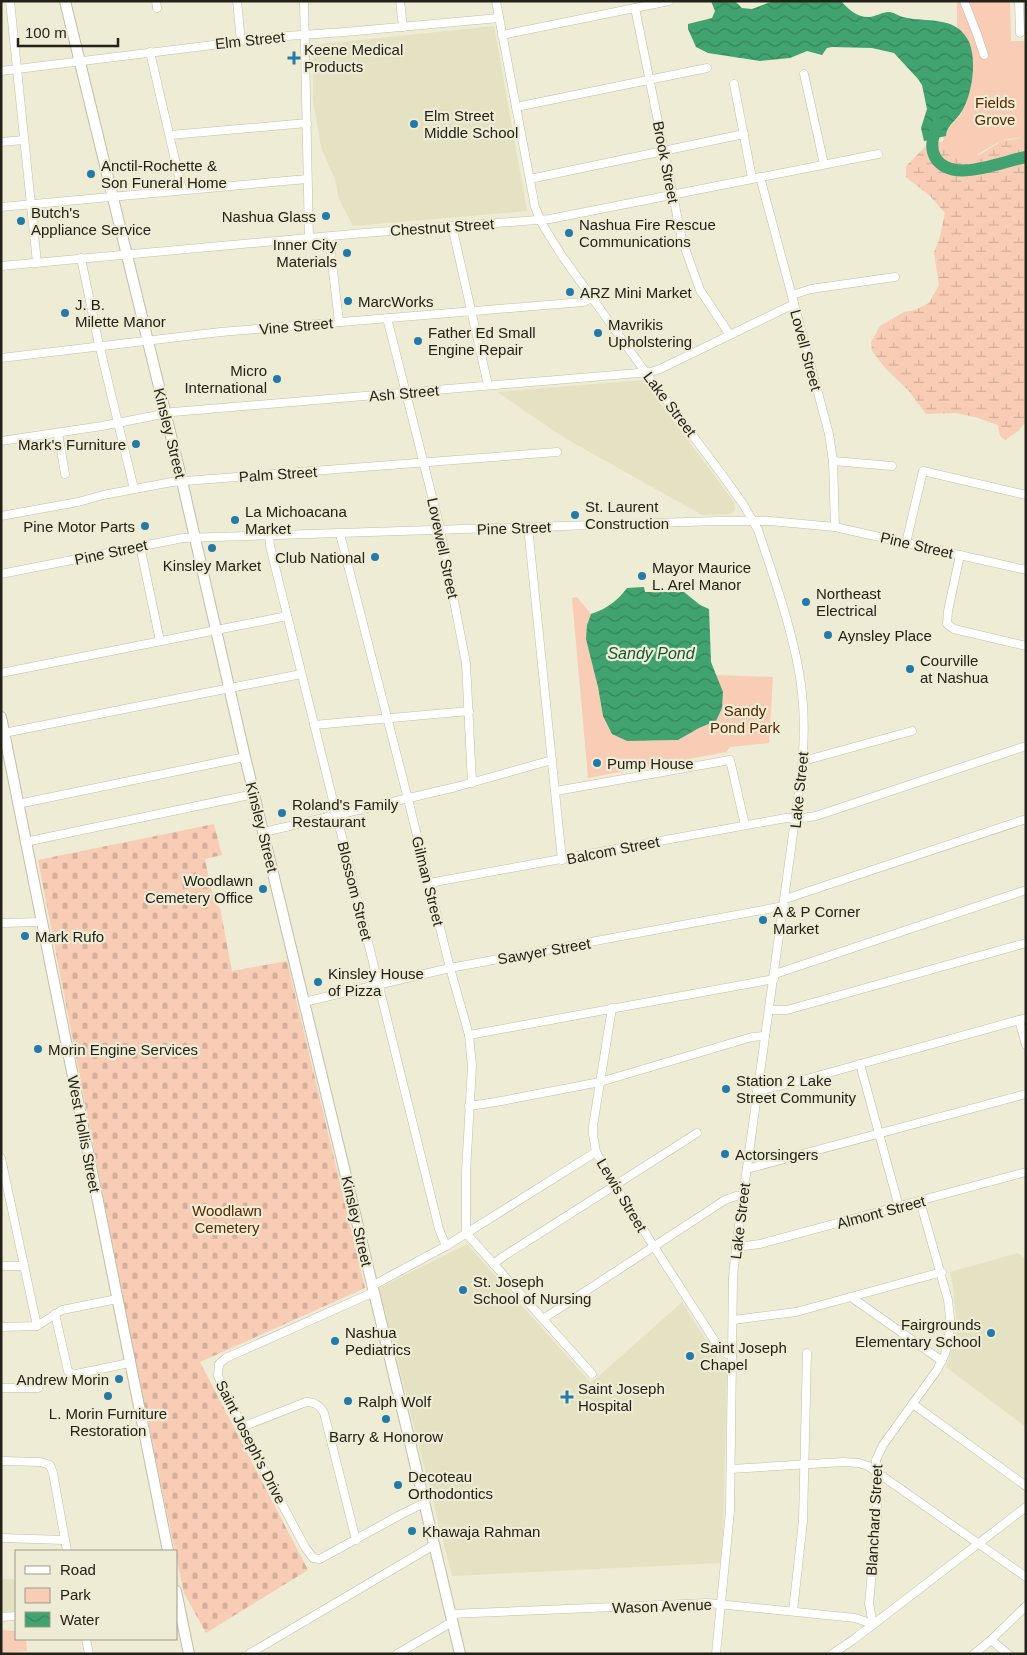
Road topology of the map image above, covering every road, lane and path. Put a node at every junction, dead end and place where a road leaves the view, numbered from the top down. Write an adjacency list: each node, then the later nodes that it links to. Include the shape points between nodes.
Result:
1 (65, 1): 20 (main road, Kinsley Street)
2 (237, 1): 17 (street)
3 (304, 1): 15 (street)
4 (400, 1): 13 (street)
5 (496, 1): 12 (street, Lake Street)
6 (669, 1): 11 (street)
7 (964, 1): 19 (street)
8 (1019, 1): 14 (street)
9 (10, 2): 10 (street); 22 (street)
10 (1, 4)
11 (635, 8): 16 (street); 25 (street, Brook Street)
12 (499, 18): 13 (street, Elm Street); 16 (street, Lake Street)
13 (403, 27): 15 (street, Elm Street)
14 (1020, 33)
15 (306, 35): 17 (street, Elm Street); 28 (street)
16 (502, 35): 27 (street, Lake Street)
17 (241, 41): 18 (street, Elm Street)
18 (150, 52): 20 (street, Elm Street); 30 (street)
19 (984, 55)
20 (80, 61): 22 (street, Elm Street); 41 (main road, Kinsley Street)
21 (707, 68): 25 (street)
22 (17, 69): 23 (street, Elm Street); 31 (street)
23 (1, 71)
24 (804, 74): 35 (street)
25 (650, 80): 27 (street); 33 (street, Brook Street)
26 (734, 84): 29 (street, Lovell Street)
27 (516, 107): 38 (street, Lake Street)
28 (307, 123): 30 (street); 37 (street)
29 (744, 134): 33 (street); 36 (street, Lovell Street)
30 (170, 135): 39 (street)
31 (24, 140): 32 (street); 42 (street)
32 (1, 142)
33 (664, 152): 38 (street); 40 (street, Brook Street)
34 (878, 154): 35 (street, Chestnut Street)
35 (824, 164): 36 (street, Chestnut Street)
36 (756, 177): 40 (street, Chestnut Street); 53 (street, Lovell Street)
37 (307, 180): 39 (street); 47 (street)
38 (530, 180): 44 (street, Lake Street)
39 (182, 190): 41 (street)
40 (672, 194): 44 (street, Chestnut Street); 59 (street, Brook Street, via 682,240 698,287)
41 (114, 197): 42 (street); 48 (main road, Kinsley Street)
42 (32, 204): 43 (street); 50 (street)
43 (1, 207)
44 (540, 220): 45 (street, Chestnut Street); 54 (street, Lake Street)
45 (452, 226): 46 (street, Chestnut Street); 56 (street)
46 (329, 237): 47 (street, Chestnut Street); 58 (street)
47 (309, 239): 48 (street, Chestnut Street)
48 (127, 255): 49 (street, Chestnut Street); 60 (main road, Kinsley Street)
49 (81, 258): 50 (street, Chestnut Street); 61 (street)
50 (37, 263): 51 (street, Chestnut Street)
51 (1, 266)
52 (895, 277): 53 (street, via 811,289)
53 (792, 295): 55 (street, Lovell Street)
54 (592, 298): 56 (street, Vine Street, via 584,302); 63 (street, Lake Street)
55 (794, 304): 59 (street, Ash Street); 71 (street, Lovell Street, via 829,434)
56 (472, 311): 57 (street, Vine Street); 64 (street)
57 (387, 318): 58 (street, Vine Street); 65 (street, Lovewell Street)
58 (339, 322): 60 (street, Vine Street)
59 (730, 335): 63 (street, Ash Street, via 660,369)
60 (148, 341): 61 (street, Vine Street); 66 (main road, Kinsley Street)
61 (100, 346): 62 (street, Vine Street); 67 (street)
62 (1, 358)
63 (646, 372): 64 (street, Ash Street); 79 (street, Lake Street)
64 (488, 385): 65 (street, Ash Street)
65 (406, 393): 66 (street, Ash Street); 72 (street, Lovewell Street)
66 (165, 413): 67 (street, Ash Street); 75 (main road, Kinsley Street)
67 (119, 423): 68 (street, Ash Street); 76 (street)
68 (58, 432): 69 (street, Ash Street); 74 (street)
69 (1, 441)
70 (557, 452): 72 (street, Palm Street)
71 (833, 461): 73 (street); 81 (street, Lovell Street)
72 (424, 463): 75 (street, Palm Street); 82 (street, Lovewell Street)
73 (892, 466)
74 (65, 474)
75 (182, 481): 76 (street, Palm Street); 85 (main road, Kinsley Street)
76 (134, 489): 78 (street, Palm Street)
77 (1026, 495): 86 (street, via 923,471)
78 (1, 516)
79 (754, 522): 80 (street, Pine Street); 81 (street, Pine Street); 107 (street, Lake Street, via 790,630 799,668)
80 (528, 527): 82 (street, Pine Street); 106 (street)
81 (835, 527): 86 (street, Pine Street)
82 (440, 530): 83 (street, Pine Street); 98 (street, Lovewell Street, via 466,663)
83 (340, 534): 84 (street, Pine Street); 100 (street, Gilman Street)
84 (269, 535): 85 (street, Pine Street); 91 (street, Blossom Street)
85 (194, 537): 87 (street, Pine Street); 92 (main road, Kinsley Street)
86 (906, 543): 88 (street, Pine Street)
87 (140, 546): 90 (street, Pine Street); 93 (street)
88 (960, 556): 89 (street, Pine Street); 94 (street, via 947,624)
89 (1026, 570)
90 (1, 574)
91 (287, 616): 92 (street); 96 (street, Blossom Street)
92 (216, 629): 93 (street); 97 (main road, Kinsley Street)
93 (160, 641): 95 (street)
94 (1026, 646)
95 (1, 673)
96 (301, 674): 97 (street); 101 (street, Blossom Street)
97 (230, 688): 103 (street); 105 (main road, Kinsley Street)
98 (470, 711): 100 (street); 108 (street, Lovewell Street)
99 (1, 717): 103 (main road, West Hollis Street)
100 (387, 718): 101 (street); 111 (street, Gilman Street)
101 (314, 725): 113 (street, Blossom Street)
102 (912, 731): 107 (street)
103 (4, 733): 112 (main road, West Hollis Street)
104 (1026, 746): 114 (street, Balcom Street, via 825,813)
105 (246, 757): 110 (main road, Kinsley Street); 112 (street)
106 (552, 760): 108 (street); 109 (street)
107 (803, 760): 114 (street, Lake Street)
108 (472, 783): 111 (street)
109 (556, 790): 116 (street, via 730,760); 119 (street)
110 (254, 794): 117 (main road, Kinsley Street); 118 (street)
111 (408, 798): 113 (street); 120 (street, Gilman Street)
112 (18, 804): 118 (main road, West Hollis Street)
113 (336, 816): 117 (street); 128 (street, Blossom Street)
114 (796, 818): 116 (street, Balcom Street); 122 (street, Lake Street)
115 (1026, 819): 122 (street, Sawyer Street)
116 (745, 825): 119 (street, Balcom Street)
117 (264, 832): 129 (main road, Kinsley Street)
118 (25, 842): 123 (main road, West Hollis Street)
119 (562, 860): 120 (street, Balcom Street)
120 (429, 883): 126 (street, Gilman Street)
121 (1026, 890): 127 (street)
122 (785, 903): 126 (street, Sawyer Street); 127 (street, Lake Street)
123 (42, 922): 124 (street); 163 (main road, West Hollis Street)
124 (1, 923)
125 (1026, 943): 131 (street, via 787,1010)
126 (450, 968): 128 (street, Sawyer Street); 133 (street, Gilman Street)
127 (774, 976): 130 (street); 131 (street, Lake Street)
128 (378, 985): 129 (street, Sawyer Street); 154 (street, Blossom Street)
129 (304, 1002): 161 (main road, Kinsley Street)
130 (612, 1008): 133 (street); 137 (street, Lewis Street)
131 (769, 1010): 134 (street, Lake Street)
132 (1022, 1019): 135 (street); 136 (street)
133 (469, 1035): 140 (street, Gilman Street, via 472,1066)
134 (765, 1036): 137 (street, via 752,1037); 138 (street, Lake Street)
135 (1026, 1045)
136 (860, 1064): 138 (street); 142 (street)
137 (600, 1082): 140 (street); 143 (street, Lewis Street, via 592,1134)
138 (757, 1091): 145 (street, Lake Street)
139 (1026, 1094): 142 (street)
140 (469, 1106): 153 (street, Gilman Street)
141 (697, 1133): 147 (street)
142 (879, 1134): 145 (street); 152 (street)
143 (596, 1152): 147 (street, Lewis Street); 153 (street)
144 (1, 1158): 151 (street)
145 (747, 1169): 148 (street, Lake Street)
146 (1026, 1172): 149 (street, Almont Street)
147 (615, 1186): 155 (street, Lewis Street); 157 (street)
148 (743, 1195): 155 (street, via 725,1200); 156 (street, Lake Street)
149 (920, 1201): 152 (street, Almont Street); 160 (street, Blanchard Street)
150 (1, 1205): 151 (street)
151 (12, 1206): 159 (street)
152 (899, 1207): 156 (street, Almont Street, via 760,1244)
153 (466, 1233): 154 (street); 157 (street)
154 (446, 1246): 161 (street)
155 (654, 1247): 165 (street); 170 (street, Lewis Street, via 718,1346)
156 (736, 1247): 166 (street, Lake Street)
157 (493, 1264): 165 (street)
158 (1, 1266): 159 (street)
159 (24, 1266): 167 (street)
160 (942, 1272): 162 (street); 171 (street, Blanchard Street, via 950,1318)
161 (373, 1289): 177 (street, Saint Joseph's Drive, via 222,1361 218,1376); 183 (main road, Kinsley Street)
162 (851, 1297): 166 (street, via 796,1312); 171 (street)
163 (117, 1299): 164 (street); 172 (main road, West Hollis Street)
164 (55, 1314): 167 (street); 172 (street, via 70,1374)
165 (543, 1319): 173 (street)
166 (733, 1320): 170 (street, Lake Street)
167 (37, 1326): 168 (street)
168 (1, 1327)
169 (806, 1353): 179 (street)
170 (732, 1356): 180 (street, Lake Street)
171 (942, 1361): 176 (street, Blanchard Street)
172 (129, 1364): 191 (main road, West Hollis Street)
173 (592, 1374)
174 (1, 1388): 175 (street)
175 (38, 1388)
176 (913, 1404): 181 (street, Blanchard Street, via 879,1451); 182 (street)
177 (242, 1427): 187 (street, Saint Joseph's Drive, via 313,1558 320,1559); 187 (street, via 306,1402 320,1406)
178 (1, 1461): 186 (street, via 50,1465)
179 (804, 1465): 180 (street); 181 (street, via 852,1462); 196 (street, via 803,1521)
180 (731, 1469): 194 (street, Lake Street, via 729,1532)
181 (876, 1470): 188 (street); 200 (street, Blanchard Street, via 877,1517 869,1604)
182 (1026, 1486)
183 (424, 1503): 187 (street, Saint Joseph's Drive); 189 (main road, Kinsley Street)
184 (1026, 1507): 188 (street)
185 (1, 1538): 186 (street)
186 (65, 1540): 190 (street)
187 (356, 1540)
188 (979, 1544): 192 (street); 200 (street)
189 (434, 1545): 199 (main road, Kinsley Street); 205 (street)
190 (67, 1550)
191 (168, 1550)
192 (1026, 1576)
193 (178, 1601): 204 (main road)
194 (721, 1604): 196 (street, Wason Avenue); 199 (street, Wason Avenue); 208 (street, Lake Street)
195 (1026, 1606): 202 (street)
196 (793, 1612): 200 (street, Wason Avenue, via 855,1618)
197 (15, 1616): 198 (street)
198 (1, 1617)
199 (451, 1618): 206 (street); 207 (main road, Kinsley Street)
200 (873, 1624): 209 (street)
201 (86, 1640): 203 (street)
202 (991, 1640): 210 (street); 211 (street)
203 (89, 1654)
204 (189, 1654)
205 (249, 1654)
206 (397, 1654)
207 (460, 1654)
208 (716, 1654)
209 (832, 1654)
210 (974, 1654)
211 (1008, 1654)

